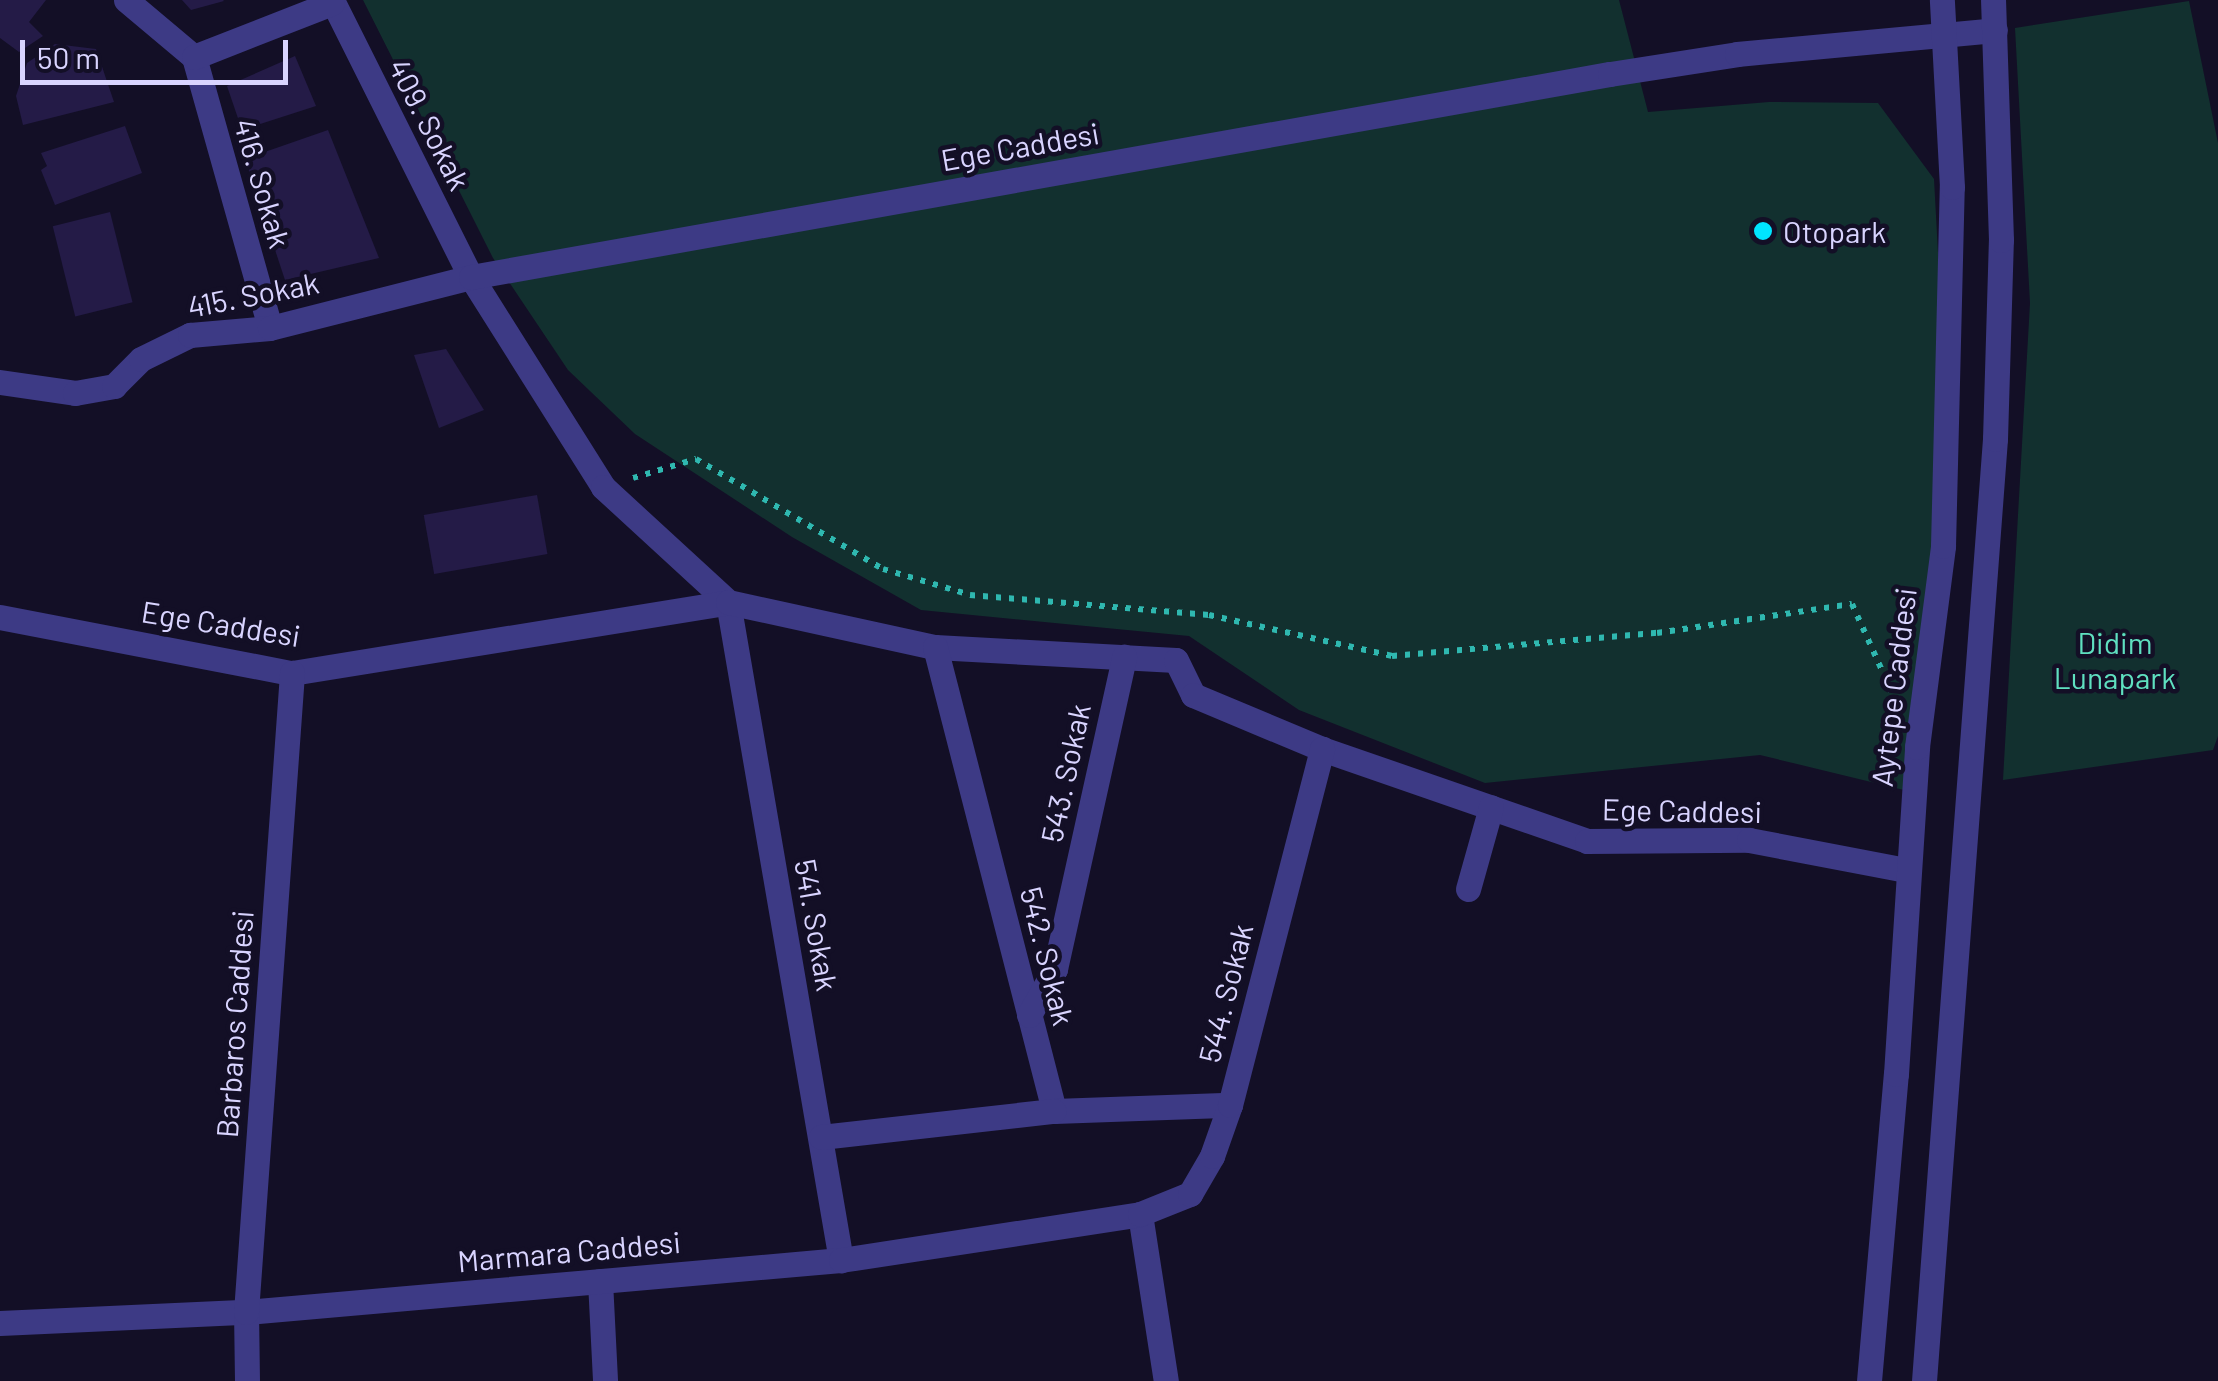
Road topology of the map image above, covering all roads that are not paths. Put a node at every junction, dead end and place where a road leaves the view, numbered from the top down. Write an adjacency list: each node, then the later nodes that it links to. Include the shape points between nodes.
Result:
1 (126, 0): 7 (street)
2 (1942, 0): 6 (street, Aytepe Caddesi)
3 (1993, 0): 5 (street)
4 (332, 1): 7 (street); 8 (street, 409. Sokak)
5 (1996, 30): 6 (street, Ege Caddesi); 33 (street, via 2001,240 1995,440)
6 (1944, 33): 8 (street, Ege Caddesi, via 1610,74); 18 (street, Aytepe Caddesi, via 1952,317 1942,546)
7 (194, 57): 9 (street, 416. Sokak)
8 (471, 277): 9 (street, 415. Sokak); 11 (street, via 603,486)
9 (270, 328): 10 (street, 415. Sokak, via 190,336 141,359 114,386 75,393)
10 (0, 382)
11 (728, 602): 13 (street, Ege Caddesi); 15 (street, Ege Caddesi); 23 (street, 541. Sokak)
12 (0, 617): 15 (street, Ege Caddesi)
13 (934, 647): 14 (street, Ege Caddesi); 20 (street, 542. Sokak)
14 (1124, 657): 16 (street, Ege Caddesi, via 1176,660 1193,695); 20 (street, 543. Sokak, via 1056,969)
15 (292, 673): 27 (street, Barbaros Caddesi)
16 (1322, 749): 17 (street, Ege Caddesi); 21 (street, 544. Sokak)
17 (1490, 807): 18 (street, Ege Caddesi, via 1587,841 1749,840); 19 (street)
18 (1906, 870): 32 (street, Aytepe Caddesi)
19 (1468, 888)
20 (1029, 1015): 22 (street, 542. Sokak)
21 (1230, 1105): 22 (street); 24 (street, 544. Sokak, via 1190,1194)
22 (1054, 1110): 23 (street)
23 (821, 1137): 25 (street, 541. Sokak)
24 (1140, 1214): 25 (street, Marmara Caddesi); 31 (street)
25 (841, 1260): 26 (street, Marmara Caddesi)
26 (600, 1281): 27 (street, Marmara Caddesi); 30 (street)
27 (246, 1312): 28 (street, Marmara Caddesi); 29 (street, Barbaros Caddesi)
28 (0, 1324)
29 (247, 1381)
30 (605, 1381)
31 (1166, 1381)
32 (1869, 1381)
33 (1924, 1381)

